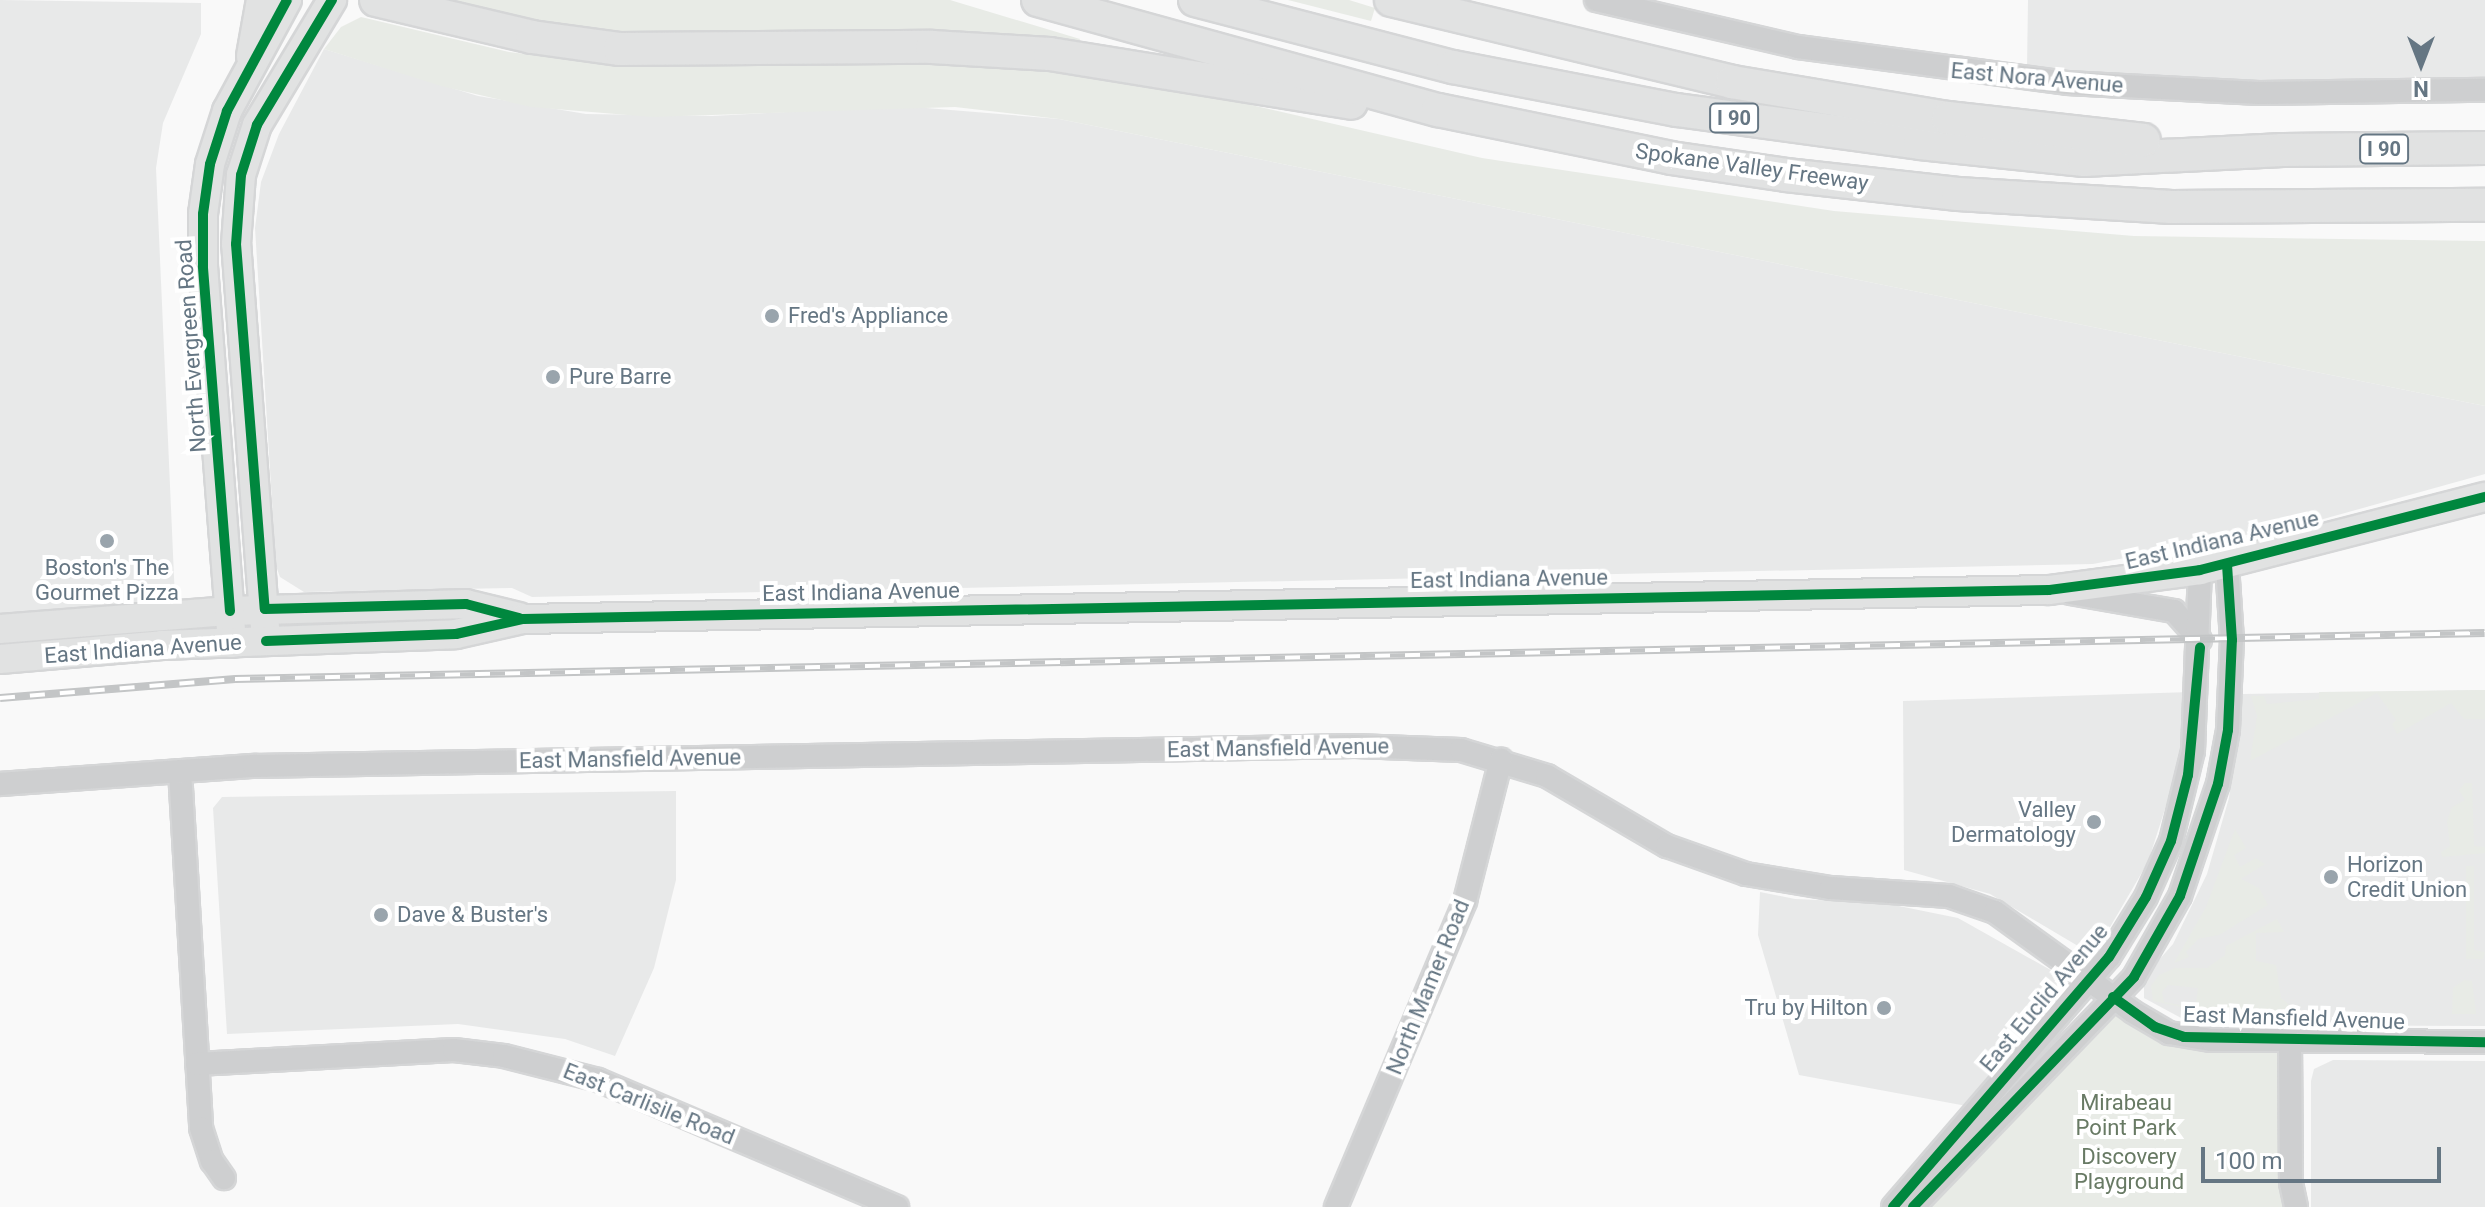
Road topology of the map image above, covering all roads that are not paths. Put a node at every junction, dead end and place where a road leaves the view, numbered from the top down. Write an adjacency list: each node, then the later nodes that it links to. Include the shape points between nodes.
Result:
1 (263, 0): 9 (highway)
2 (287, 0): 9 (main road, North Evergreen Road)
3 (332, 0): 18 (main road, via 257,125 241,175 236,244)
4 (376, 0): 11 (highway, via 532,37 620,49 932,47 1050,54 1309,99)
5 (1038, 0): 11 (highway, Spokane Valley Freeway / I 90)
6 (1195, 0): 13 (highway, Spokane Valley Freeway / I 90, via 1388,54 1783,126 2084,160)
7 (1391, 0): 13 (highway, via 1614,57 1835,100 2101,136)
8 (1596, 0): 10 (street, East Nora Avenue, via 1798,47 2067,83 2259,93)
9 (253, 56): 19 (main road, North Evergreen Road, via 217,137 203,214)
10 (2485, 90)
11 (1438, 110): 14 (highway, Spokane Valley Freeway / I 90, via 1671,158 1958,194 2172,207)
12 (2485, 148): 13 (highway, Spokane Valley Freeway / I 90)
13 (2283, 150)
14 (2485, 205)
15 (2485, 497): 16 (main road, East Indiana Avenue)
16 (2213, 567): 17 (main road, East Indiana Avenue); 23 (street, East Euclid Avenue); 30 (street, East Euclid Avenue, via 2232,686 2218,784 2180,896 2134,977)
17 (2049, 590): 20 (main road, East Indiana Avenue); 23 (street, via 2174,611)
18 (265, 609): 19 (main road, East Indiana Avenue); 20 (main road, East Indiana Avenue, via 466,604); 22 (main road)
19 (230, 611): 21 (main road, East Indiana Avenue); 24 (main road, North Evergreen Road)
20 (523, 619): 22 (main road, East Indiana Avenue, via 456,634)
21 (0, 629)
22 (266, 641): 24 (main road, East Indiana Avenue)
23 (2200, 641): 29 (street, East Euclid Avenue, via 2193,751 2171,841 2146,897)
24 (232, 643): 25 (main road, East Indiana Avenue)
25 (0, 659)
26 (1501, 760): 27 (street, East Mansfield Avenue, via 1398,745); 29 (street, East Mansfield Avenue, via 1579,791 1667,846 1720,866 1786,883 1949,896 1995,912); 37 (street, North Mamer Road, via 1465,901)
27 (180, 771): 28 (street, East Mansfield Avenue); 33 (street)
28 (0, 784)
29 (2090, 978): 30 (street, East Mansfield Avenue); 38 (street, East Euclid Avenue)
30 (2113, 997): 31 (street, East Mansfield Avenue, via 2155,1027 2184,1037); 39 (street, East Euclid Avenue)
31 (2290, 1041): 32 (street, East Mansfield Avenue); 35 (street)
32 (2485, 1042)
33 (197, 1064): 34 (street, via 201,1128); 36 (street, East Carlisile Road, via 454,1050 516,1058 598,1080)
34 (224, 1178)
35 (2291, 1183): 40 (street); 41 (street)
36 (897, 1207)
37 (1336, 1207)
38 (1893, 1207)
39 (1913, 1207)
40 (2285, 1207)
41 (2296, 1207)

